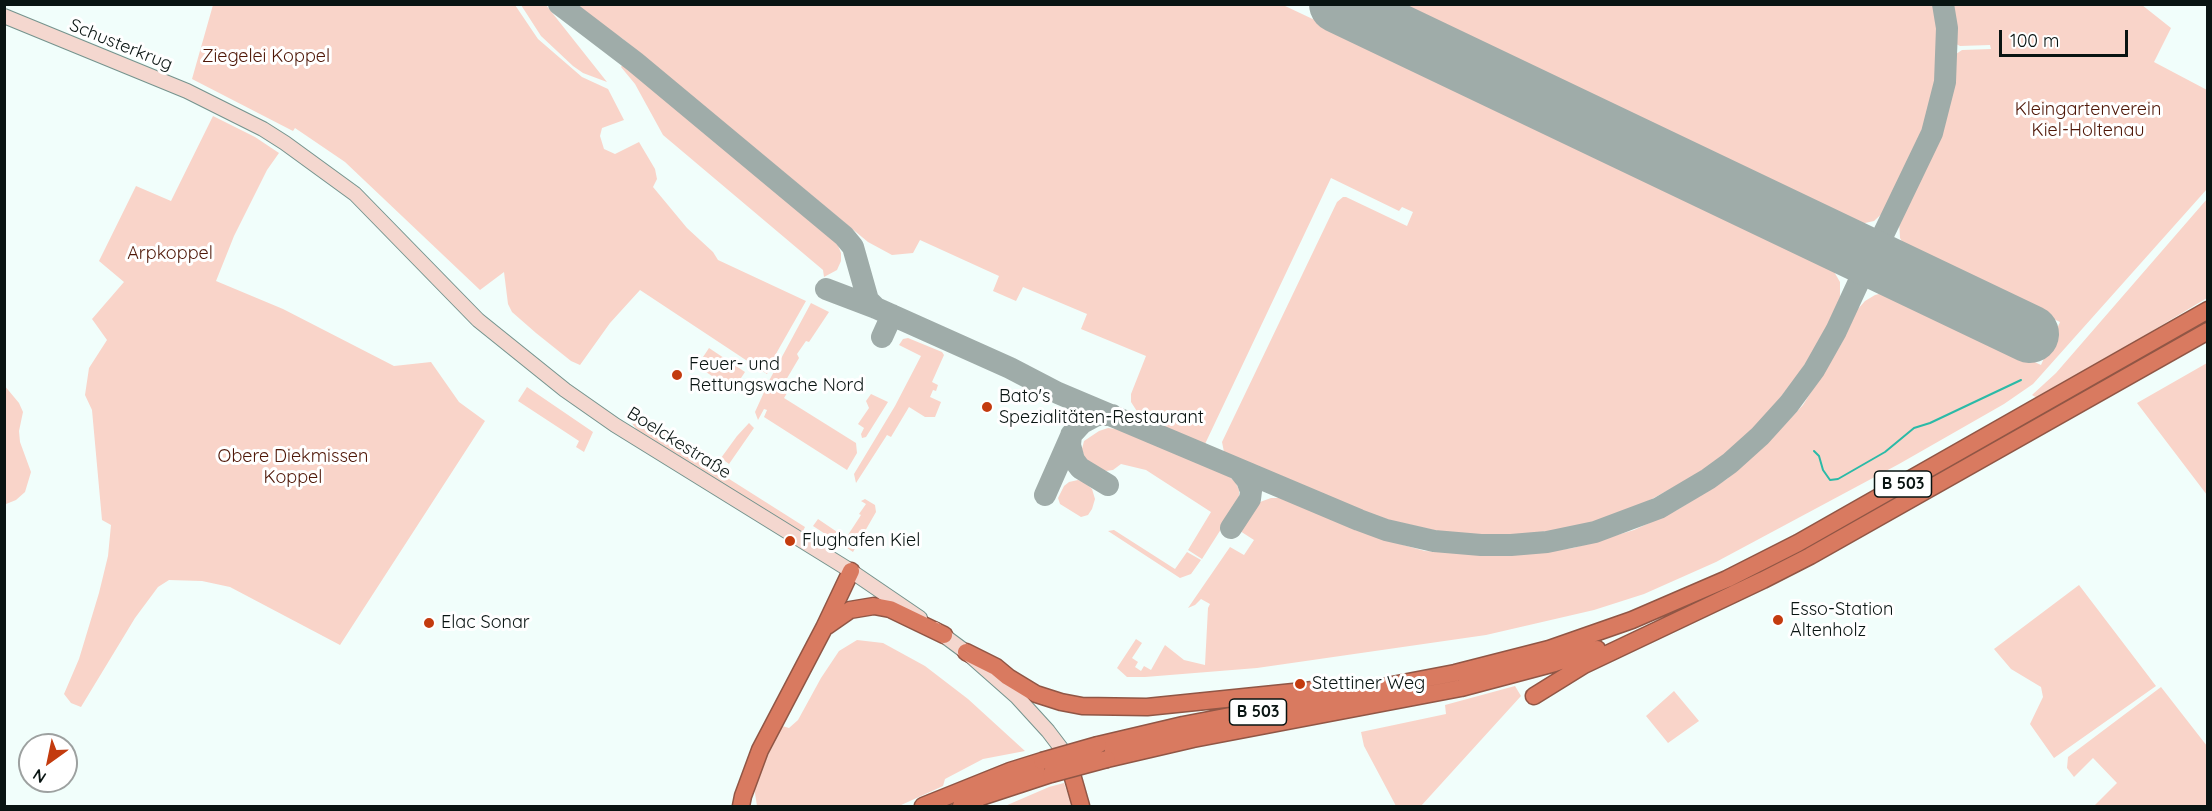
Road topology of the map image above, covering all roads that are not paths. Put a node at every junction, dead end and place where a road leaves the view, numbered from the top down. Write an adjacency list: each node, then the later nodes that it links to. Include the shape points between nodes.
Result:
1 (4, 16): 2 (street, Schusterkrug, via 187,91)
2 (285, 143): 5 (street, Boelckestraße, via 355,194 478,320 565,390)
3 (2208, 310): 10 (highway, B 503, via 1841,519 1727,579 1589,636)
4 (2208, 331): 7 (highway, B 503, via 1810,556)
5 (851, 571): 6 (highway); 8 (street, Boelckestraße)
6 (824, 628): 8 (highway, via 850,610 874,606 890,609); 15 (highway)
7 (1652, 631): 11 (highway, via 1564,675); 12 (highway, B 503, via 1461,688)
8 (944, 635): 9 (street, Boelckestraße)
9 (966, 652): 10 (highway, via 1023,687 1082,706 1157,706 1301,692 1384,679); 13 (street, Boelckestraße, via 1017,697)
10 (1419, 681): 12 (highway, B 503, via 1183,726)
11 (1534, 696)
12 (1102, 752): 14 (highway, B 503, bridge)
13 (1067, 756): 20 (highway)
14 (1046, 768): 18 (highway, B 503, via 1011,771); 19 (highway, B 503)
15 (752, 769): 16 (highway); 17 (highway)
16 (741, 807)
17 (752, 807)
18 (923, 807)
19 (961, 807)
20 (1081, 807)

